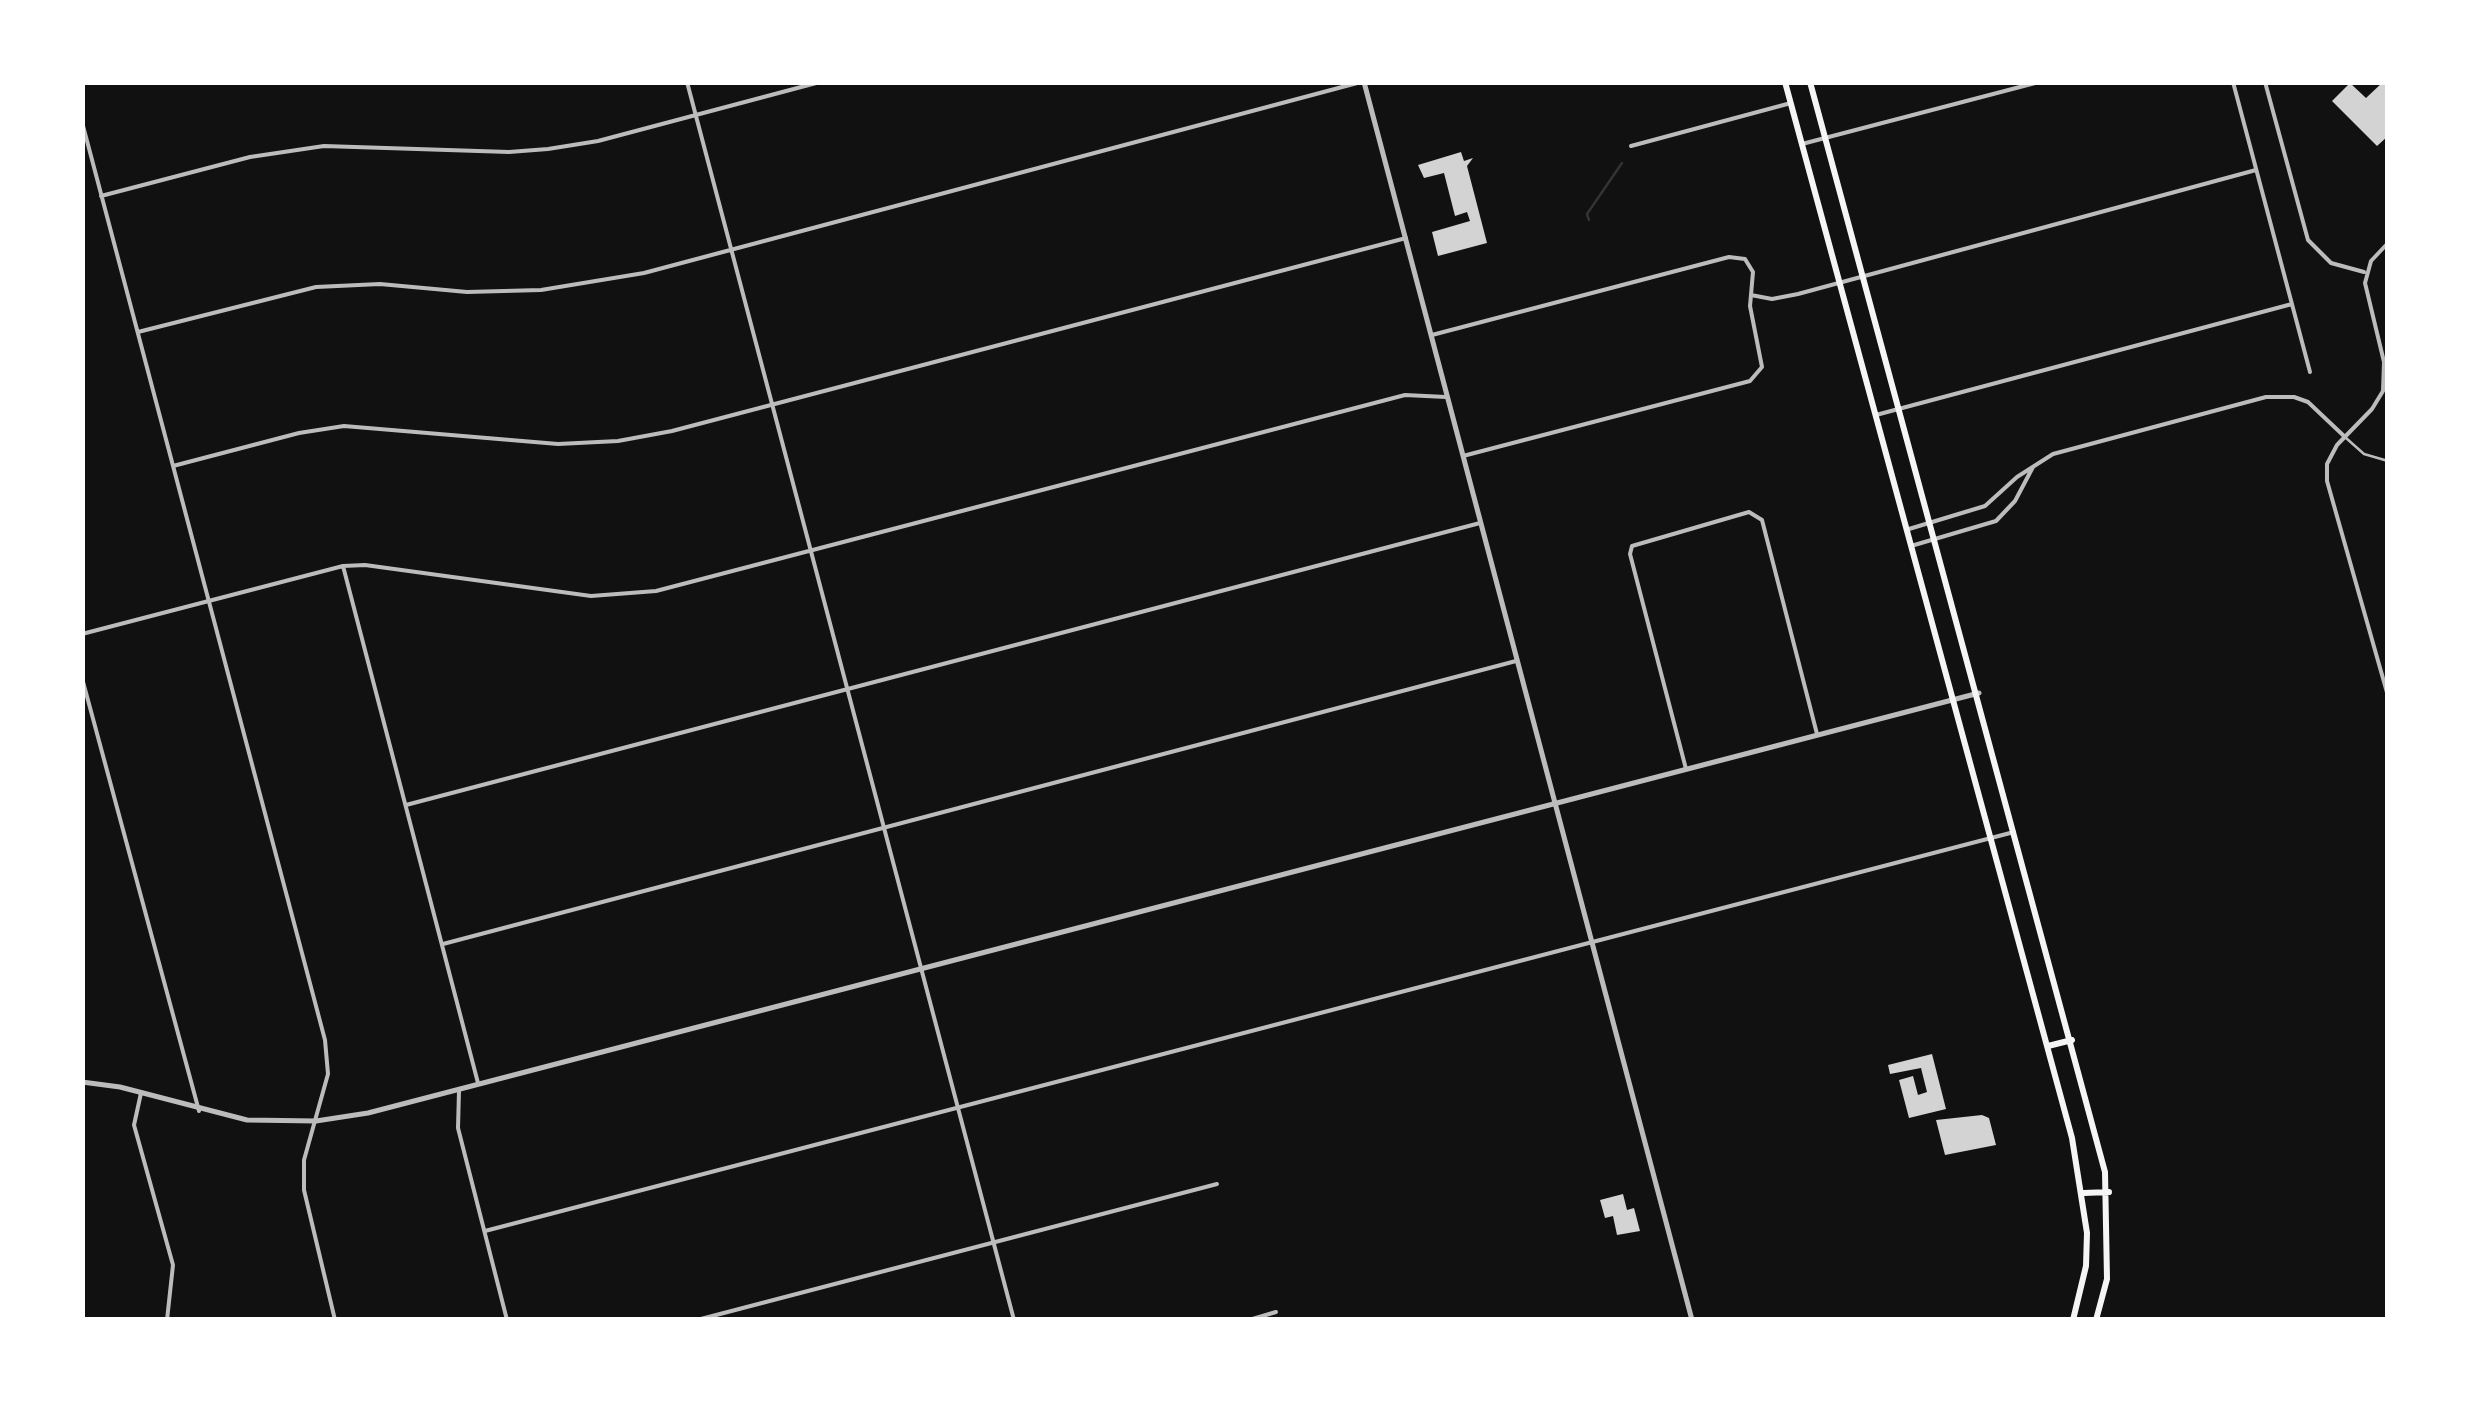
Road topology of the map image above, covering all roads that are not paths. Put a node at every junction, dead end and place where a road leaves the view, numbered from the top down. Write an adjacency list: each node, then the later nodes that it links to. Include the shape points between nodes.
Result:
1 (687, 82): 10 (street)
2 (820, 82): 10 (street)
3 (1363, 82): 17 (street); 19 (street)
4 (1785, 82): 9 (main road)
5 (1810, 82): 12 (main road)
6 (2039, 82): 12 (street)
7 (2233, 82): 15 (street)
8 (2265, 82): 20 (street, via 2308,240 2331,263)
9 (1791, 103): 13 (main road); 14 (street)
10 (696, 115): 16 (street, via 548,149 363,145 282,151); 19 (street)
11 (82, 122): 16 (street)
12 (1825, 138): 13 (street); 21 (main road)
13 (1802, 144): 22 (main road)
14 (1631, 146)
15 (2256, 170): 21 (street); 24 (street)
16 (101, 196): 25 (street)
17 (1406, 238): 26 (street); 30 (street)
18 (2388, 243): 20 (street)
19 (731, 250): 25 (street, via 644,274 540,290 316,287); 30 (street)
20 (2365, 272): 28 (street)
21 (1861, 275): 22 (street); 31 (main road)
22 (1837, 281): 23 (street, via 1782,298); 32 (main road)
23 (1751, 295): 26 (street, via 1750,265 1729,257); 34 (street, via 1762,367 1750,381)
24 (2292, 304): 27 (street); 31 (street)
25 (138, 332): 37 (street)
26 (1432, 335): 29 (street)
27 (2310, 372)
28 (2385, 391): 33 (street)
29 (1448, 397): 34 (street); 43 (street, via 1405,395)
30 (772, 404): 37 (street, via 618,441 558,444 344,426); 43 (street)
31 (1897, 409): 32 (street); 39 (main road)
32 (1873, 416): 40 (main road)
33 (2345, 436): 35 (lane, via 2364,454); 36 (street, via 2308,402 2276,396 2063,450); 51 (street, via 2328,464 2327,481)
34 (1464, 456): 38 (street)
35 (2388, 461)
36 (2036, 463): 39 (street, via 1985,506); 41 (street, via 2006,513)
37 (173, 466): 45 (street)
38 (1481, 523): 47 (street); 49 (street)
39 (1930, 523): 40 (street); 41 (main road)
40 (1905, 530): 42 (main road)
41 (1934, 539): 42 (street); 50 (main road)
42 (1910, 546): 52 (main road)
43 (812, 551): 44 (street, via 622,596); 49 (street)
44 (343, 566): 45 (street); 56 (street)
45 (208, 601): 46 (street); 71 (street, via 324,1040 328,1074)
46 (82, 634)
47 (1518, 660): 55 (street); 57 (street)
48 (82, 678): 70 (street)
49 (848, 689): 56 (street); 57 (street)
50 (1979, 693): 52 (street); 58 (main road)
51 (2388, 696)
52 (1956, 700): 53 (street); 59 (main road)
53 (1817, 734): 54 (street); 54 (street, via 1762,520 1749,512 1632,546 1630,554)
54 (1686, 768): 55 (street)
55 (1556, 802): 60 (street); 62 (street)
56 (406, 804): 61 (street)
57 (885, 827): 61 (street); 62 (street)
58 (2016, 831): 59 (street); 63 (main road)
59 (1993, 837): 60 (street); 64 (main road)
60 (1592, 942): 69 (street); 84 (street)
61 (442, 944): 66 (street)
62 (922, 967): 66 (street); 69 (street)
63 (2072, 1040): 64 (main road); 73 (main road)
64 (2048, 1046): 74 (main road)
65 (82, 1082): 68 (street)
66 (478, 1083): 67 (street)
67 (460, 1088): 71 (street); 75 (street, via 458,1128)
68 (141, 1093): 70 (street); 78 (street, via 134,1125 173,1265)
69 (958, 1108): 75 (street); 76 (street)
70 (199, 1111): 71 (street)
71 (316, 1121): 79 (street, via 304,1160 304,1190)
72 (1217, 1184): 76 (street)
73 (2109, 1192): 74 (main road); 86 (main road, via 2107,1279)
74 (2084, 1193): 85 (main road, via 2086,1266)
75 (485, 1231): 80 (street)
76 (994, 1242): 81 (street); 82 (street)
77 (1276, 1312): 83 (street)
78 (167, 1320)
79 (334, 1320)
80 (508, 1320)
81 (698, 1320)
82 (1014, 1320)
83 (1249, 1320)
84 (1692, 1320)
85 (2073, 1320)
86 (2096, 1320)

